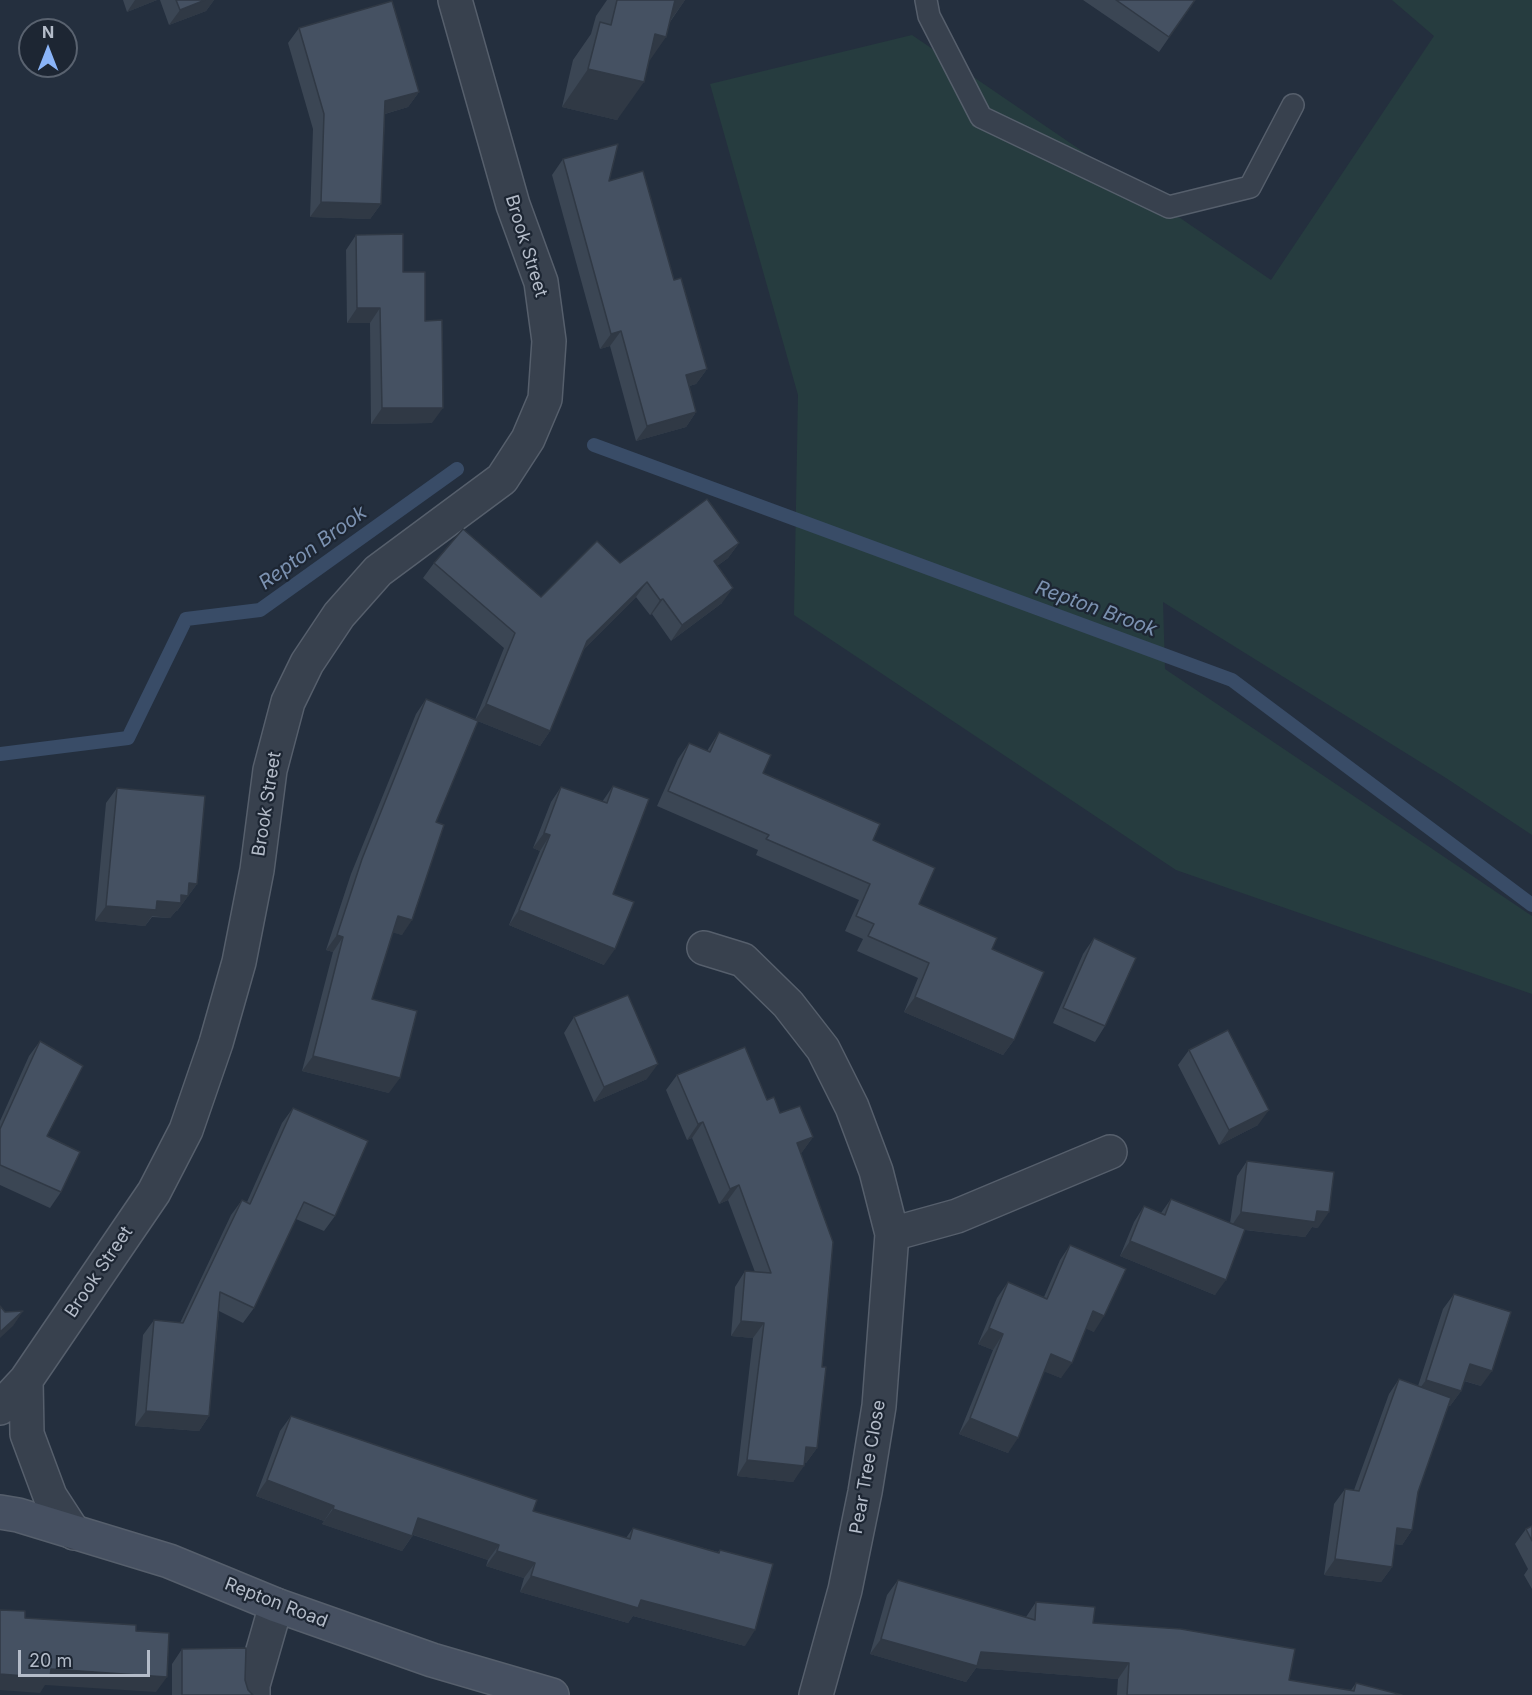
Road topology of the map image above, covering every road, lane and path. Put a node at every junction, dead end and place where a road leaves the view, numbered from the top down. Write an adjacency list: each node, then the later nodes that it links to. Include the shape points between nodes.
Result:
1 (455, 0): 7 (street, Brook Street, via 513,205 541,282 549,341 544,399 528,439 502,479 378,571 339,615 307,663 288,702 270,770 257,870 239,962 186,1130 154,1192)
2 (926, 0): 3 (lane, via 930,16 981,117 1168,207 1250,187)
3 (1293, 105)
4 (704, 948): 6 (street, Pear Tree Close, via 743,960 788,1004 823,1049 852,1107 872,1160)
5 (1110, 1152): 6 (street, via 957,1216)
6 (892, 1233): 14 (street, Pear Tree Close, via 881,1385 865,1492 845,1590)
7 (26, 1380): 8 (street, Brook Street); 10 (street, via 27,1434 50,1496)
8 (0, 1408)
9 (0, 1512): 10 (street, Repton Road)
10 (74, 1533): 11 (street, Repton Road, via 169,1561)
11 (276, 1605): 12 (street); 13 (street, Repton Road, via 432,1660)
12 (253, 1695)
13 (552, 1695)
14 (816, 1695)

